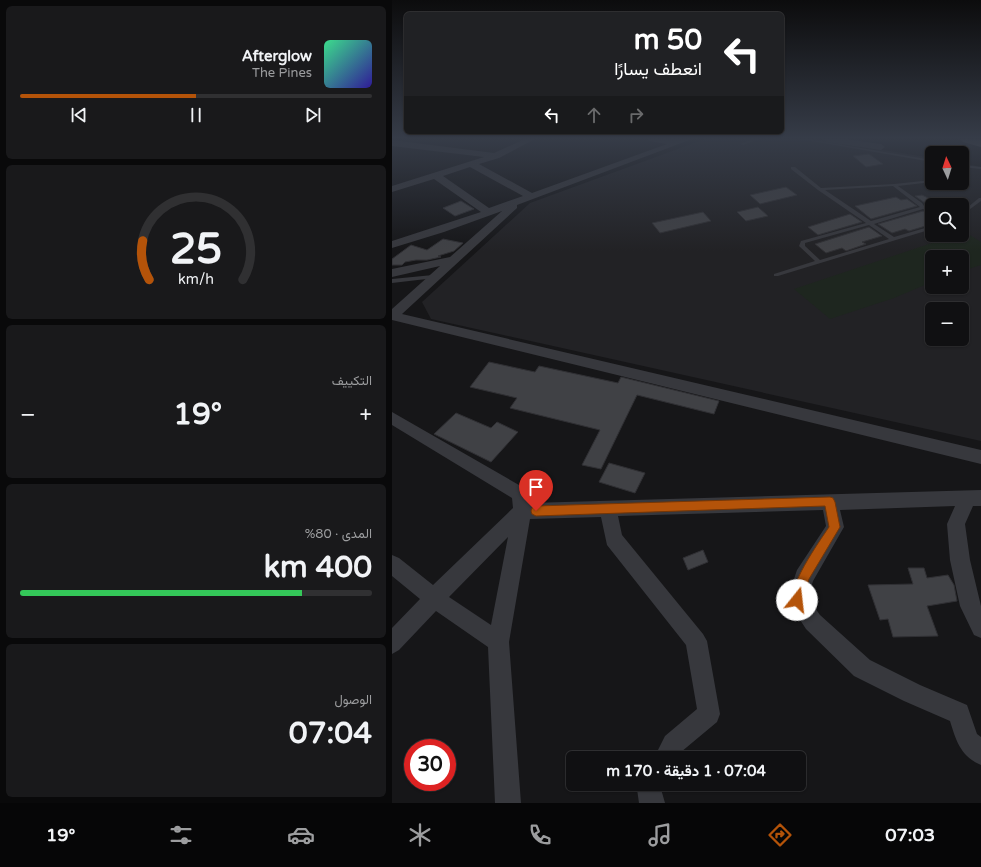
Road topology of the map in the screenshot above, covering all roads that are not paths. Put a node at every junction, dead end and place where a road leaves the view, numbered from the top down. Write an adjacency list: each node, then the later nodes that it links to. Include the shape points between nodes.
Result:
1 (430, 176): 9 (street)
2 (437, 176): 15 (street)
3 (491, 176): 10 (street)
4 (585, 176): 10 (street)
5 (804, 176): 8 (lane)
6 (925, 182): 7 (lane)
7 (894, 185): 8 (lane); 12 (lane)
8 (820, 188): 16 (lane)
9 (392, 189)
10 (525, 198): 15 (street); 20 (street)
11 (981, 199): 14 (lane)
12 (922, 207): 13 (lane); 16 (lane)
13 (925, 208)
14 (969, 208)
15 (488, 212): 19 (street)
16 (870, 223): 18 (lane); 21 (lane, via 803,242 802,246)
17 (925, 229): 18 (lane)
18 (893, 239): 21 (lane)
19 (392, 245)
20 (453, 260): 22 (street); 24 (street)
21 (818, 261): 23 (lane)
22 (392, 273)
23 (776, 275)
24 (433, 277): 25 (lane); 26 (street)
25 (392, 281)
26 (393, 316): 28 (street)
27 (392, 418): 32 (street, via 520,494)
28 (981, 457)
29 (977, 500): 30 (street); 35 (street, via 956,524 960,560 970,606)
30 (830, 502): 31 (street); 39 (street, via 835,527 804,577 797,600 813,622 862,668 959,713 968,741)
31 (608, 509): 32 (street); 38 (street, via 614,539 696,641 709,714 673,744)
32 (522, 511): 34 (street); 36 (street)
33 (392, 564): 34 (street)
34 (434, 598): 36 (street); 37 (street)
35 (981, 628)
36 (498, 642): 41 (street)
37 (392, 643)
38 (670, 751)
39 (981, 753)
40 (649, 791): 42 (street)
41 (508, 803)
42 (652, 803)

